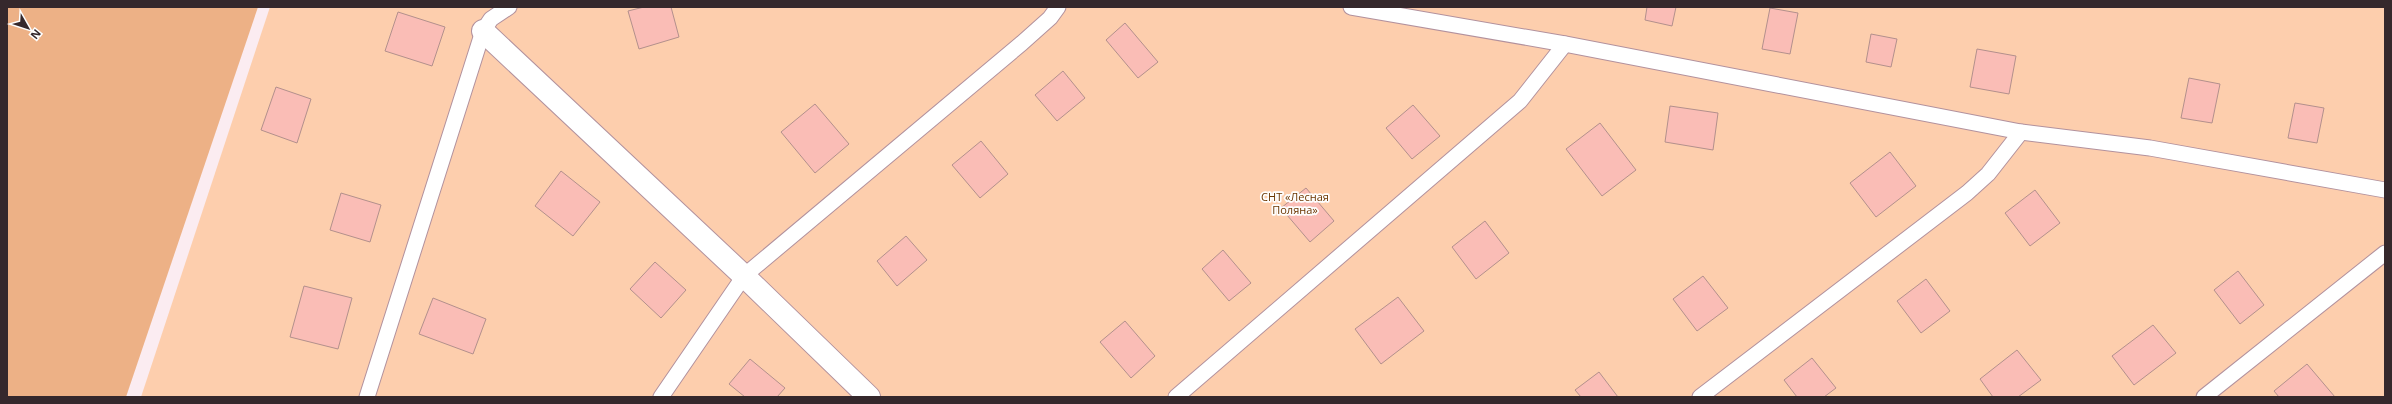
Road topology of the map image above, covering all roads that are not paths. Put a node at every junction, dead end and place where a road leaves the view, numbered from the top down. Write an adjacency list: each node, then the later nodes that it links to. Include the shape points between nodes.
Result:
1 (509, 7): 4 (lane, via 491,19)
2 (1058, 7): 9 (lane, via 1050,18 1022,43)
3 (1351, 7): 5 (lane)
4 (483, 31): 9 (street); 10 (lane)
5 (1564, 44): 6 (lane); 13 (lane, via 1520,101)
6 (2021, 132): 7 (lane, via 2150,148); 14 (lane, via 1988,174 1967,193)
7 (2385, 190)
8 (2385, 253): 15 (lane)
9 (744, 276): 11 (lane); 12 (street)
10 (367, 397)
11 (661, 397)
12 (869, 397)
13 (1176, 397)
14 (1700, 397)
15 (2204, 397)

